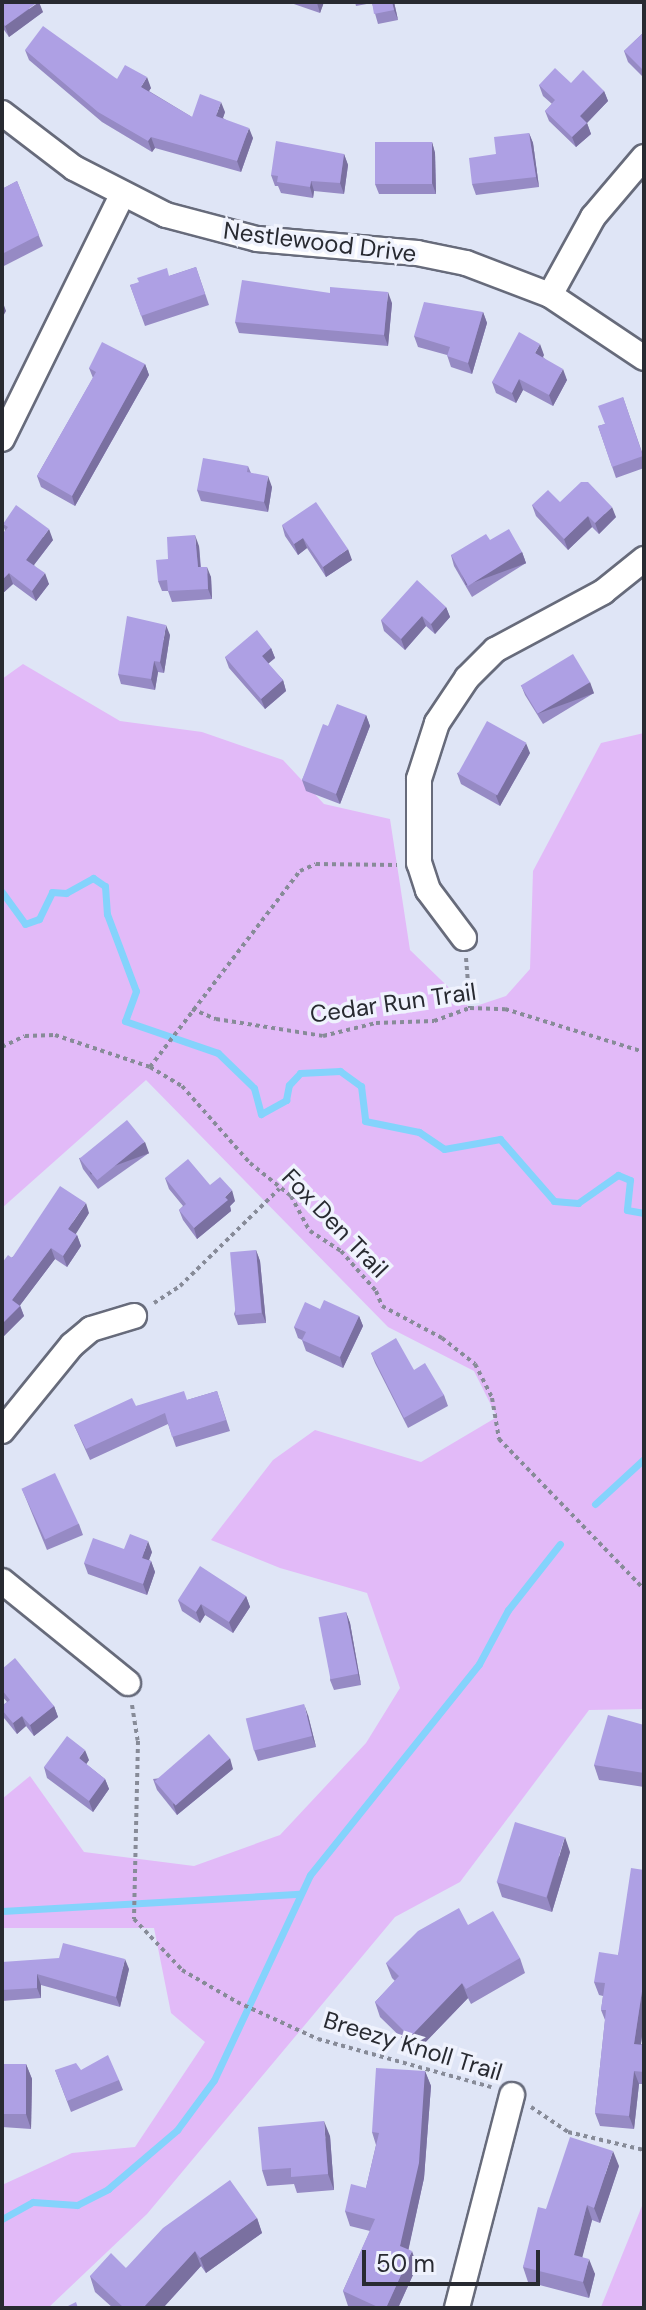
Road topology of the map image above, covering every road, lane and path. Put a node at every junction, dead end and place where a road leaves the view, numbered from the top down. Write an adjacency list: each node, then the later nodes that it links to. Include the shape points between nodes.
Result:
1 (2, 113): 3 (street, Nestlewood Drive, via 74,168)
2 (644, 157): 4 (street, via 593,217)
3 (122, 195): 4 (street, Nestlewood Drive, via 213,229 257,239 417,253 481,268); 6 (street)
4 (550, 295): 5 (street, Nestlewood Drive)
5 (644, 358)
6 (2, 439)
7 (644, 559): 8 (street, via 603,592 495,650 445,707 419,779)
8 (419, 863): 9 (street, via 436,903); 11 (path, via 316,864 300,871)
9 (464, 938): 10 (path)
10 (470, 1008): 11 (path, Cedar Run Trail, via 434,1021 376,1023 323,1036 216,1019); 13 (path, Cedar Run Trail, via 505,1009)
11 (192, 1009): 14 (path)
12 (2, 1047): 14 (path, Fox Den Trail, via 25,1036 55,1035)
13 (644, 1052)
14 (150, 1067): 15 (path, Fox Den Trail, via 182,1086)
15 (279, 1189): 16 (path, via 180,1286); 19 (path, Fox Den Trail, via 291,1196 310,1231 341,1251 368,1280 382,1306 442,1338 475,1364 492,1398 499,1439)
16 (134, 1316): 17 (street, via 91,1329 72,1345)
17 (2, 1431)
18 (2, 1581): 20 (street)
19 (644, 1589)
20 (128, 1683): 21 (path, Breezy Knoll Trail, via 138,1755 134,1919 182,1970 237,2002 318,2039)
21 (512, 2095): 22 (path, Breezy Knoll Trail, via 568,2132); 23 (street)
22 (644, 2150)
23 (457, 2308)

